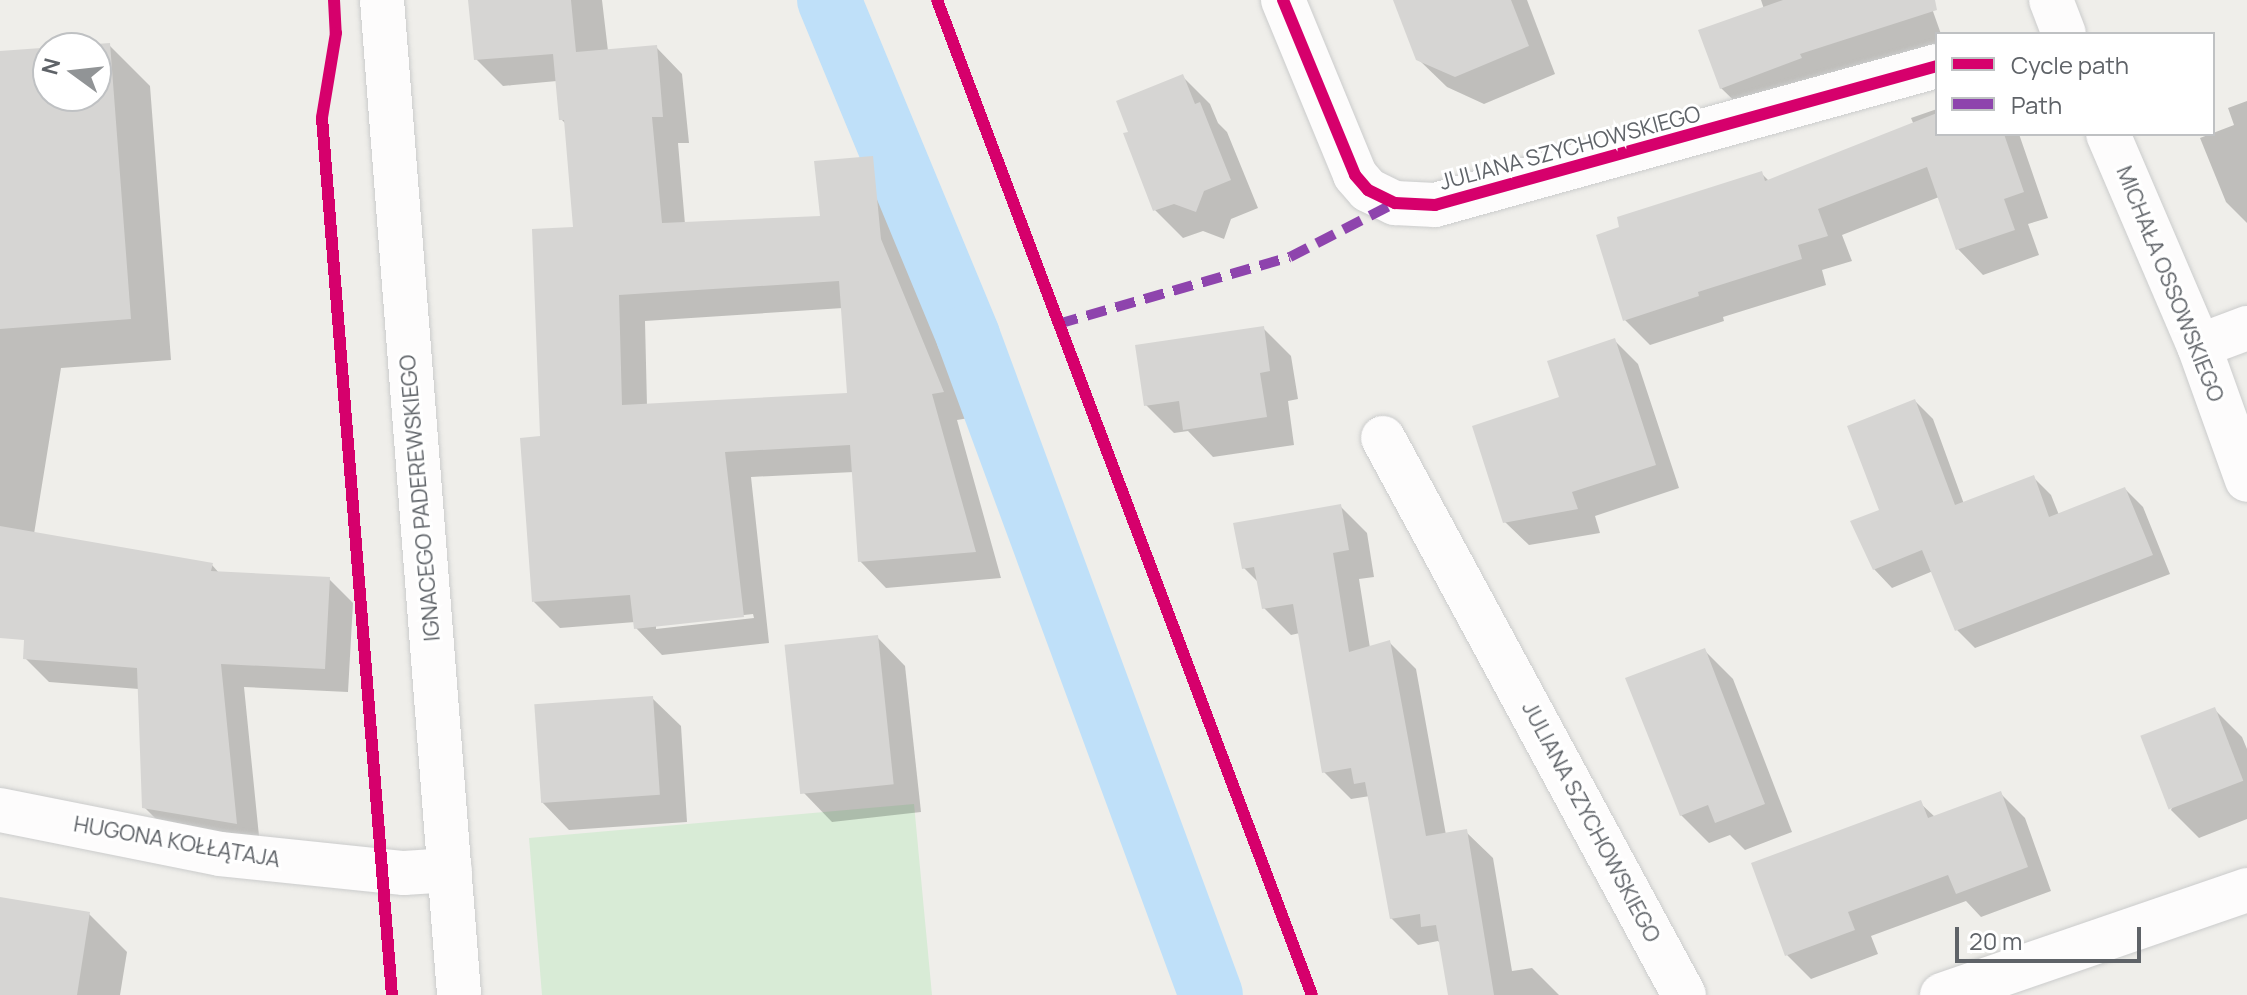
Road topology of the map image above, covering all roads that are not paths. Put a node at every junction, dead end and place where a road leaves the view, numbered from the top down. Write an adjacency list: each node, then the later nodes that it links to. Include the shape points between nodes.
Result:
1 (382, 0): 10 (street, IGNACEGO PADEREWSKIEGO)
2 (1283, 0): 3 (street, JULIANA SZYCHOWSKIEGO, via 1355,175 1368,190 1395,203 1435,205)
3 (1935, 67)
4 (2109, 136): 6 (street, MICHAŁA OSSOWSKIEGO)
5 (2247, 328): 6 (street)
6 (2199, 346): 8 (street, MICHAŁA OSSOWSKIEGO)
7 (1383, 438): 13 (street, JULIANA SZYCHOWSKIEGO)
8 (2247, 480)
9 (0, 810): 10 (street, HUGONA KOŁŁĄTAJA, via 220,854 404,873)
10 (450, 870): 12 (street, IGNACEGO PADEREWSKIEGO)
11 (2247, 890): 14 (street)
12 (459, 995)
13 (1684, 995)
14 (1942, 995)

